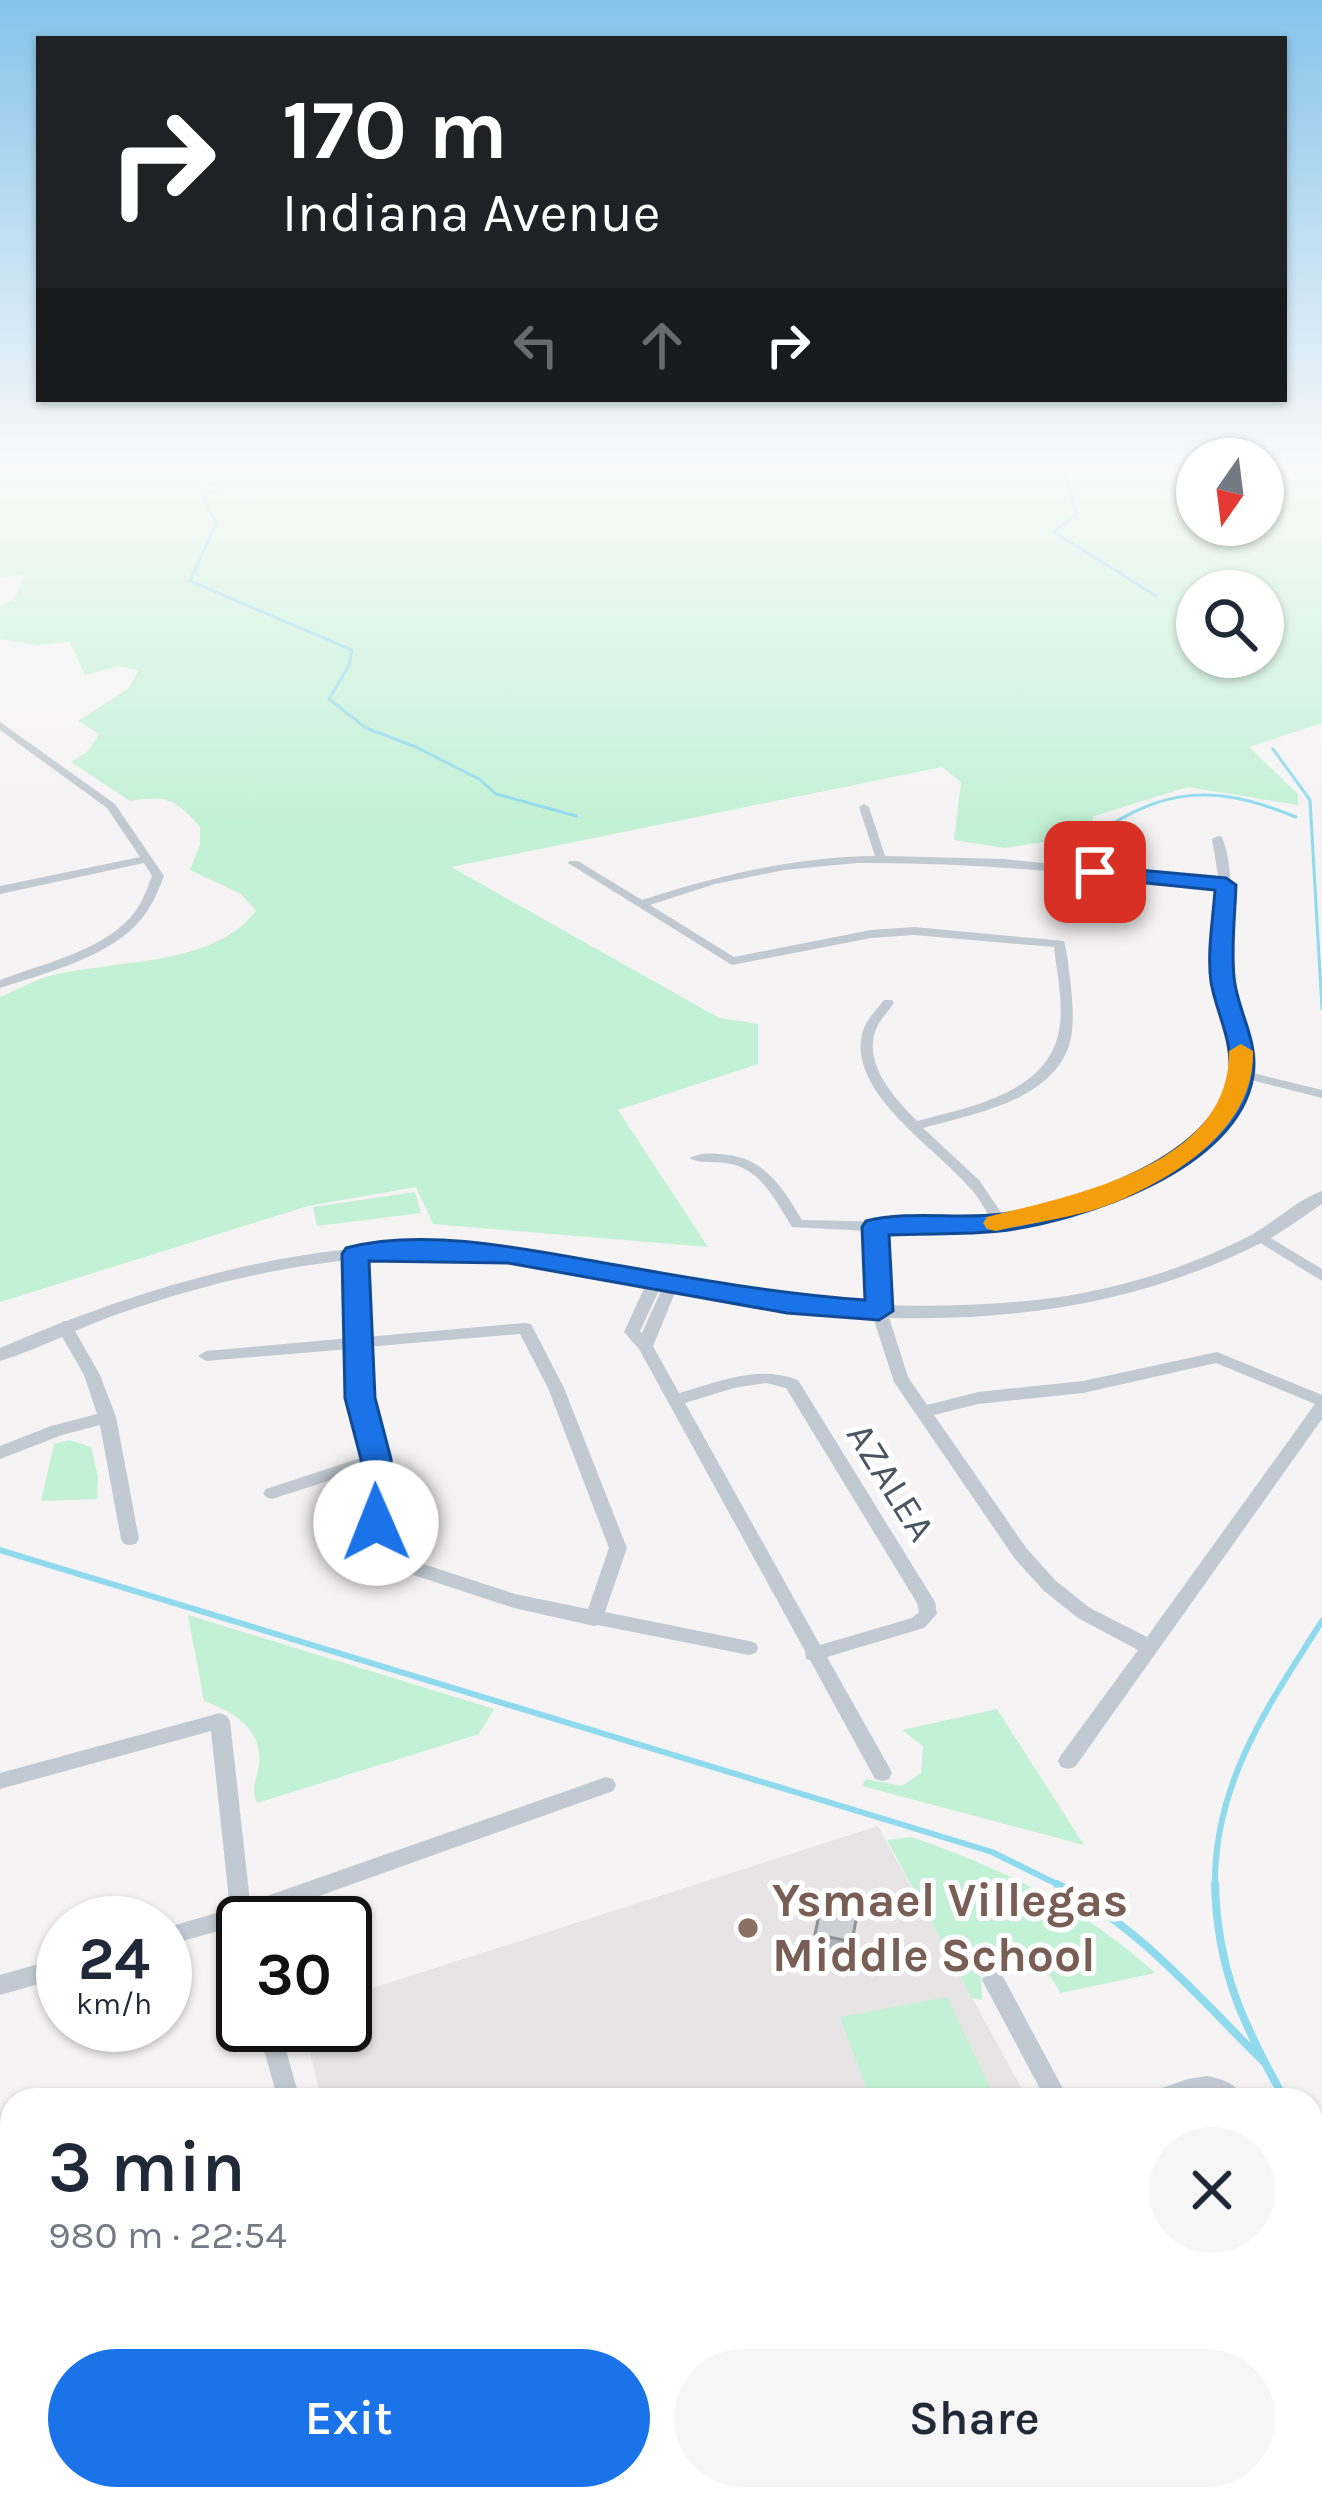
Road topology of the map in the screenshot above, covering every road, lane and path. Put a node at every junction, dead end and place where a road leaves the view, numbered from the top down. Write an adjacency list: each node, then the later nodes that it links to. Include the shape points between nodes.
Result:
1 (0, 725): 5 (street, via 111,806)
2 (865, 807): 4 (street)
3 (1218, 839): 7 (street)
4 (880, 856): 7 (street); 9 (street, via 706,882)
5 (147, 859): 8 (street); 10 (street, via 158,876 151,904 125,932)
6 (574, 863): 9 (street)
7 (1226, 885): 12 (street, via 1222,980)
8 (0, 890)
9 (641, 904): 14 (street, via 733,962 892,932 1060,944 1066,1029 1048,1070 1000,1100)
10 (0, 984)
11 (888, 1003): 14 (street, via 868,1030 871,1074)
12 (1242, 1074): 13 (street); 17 (street, via 1232,1105 1177,1160 1104,1197)
13 (1322, 1094)
14 (916, 1125): 17 (street)
15 (696, 1158): 18 (street, via 732,1158 764,1170 797,1224)
16 (1322, 1196): 19 (street)
17 (1000, 1223): 18 (street)
18 (875, 1227): 23 (street)
19 (1262, 1238): 21 (street); 23 (street, via 1178,1273 1091,1295)
20 (356, 1254): 22 (street, via 508,1254); 24 (street, via 220,1275); 25 (street)
21 (1322, 1276)
22 (663, 1281): 23 (street); 28 (street, via 645,1346)
23 (879, 1311): 30 (street, via 894,1365)
24 (64, 1327): 26 (street); 31 (street, via 88,1359)
25 (357, 1343): 27 (street); 33 (street); 36 (street, via 525,1328 618,1548)
26 (0, 1355)
27 (206, 1356)
28 (675, 1400): 39 (street); 39 (street, AZALEA, via 761,1379 792,1384 926,1602 928,1614 918,1623)
29 (1322, 1404): 30 (street, via 1217,1357); 38 (street)
30 (923, 1412): 38 (street, via 1050,1586)
31 (108, 1417): 32 (street); 35 (street)
32 (0, 1454)
33 (376, 1459): 34 (street); 36 (street, via 377,1556)
34 (272, 1493)
35 (130, 1539)
36 (594, 1619): 37 (street)
37 (749, 1648)
38 (1151, 1648): 40 (street)
39 (813, 1654): 41 (street)
40 (1068, 1761)
41 (883, 1773)
42 (0, 1781): 44 (street, via 220,1721)
43 (606, 1785): 45 (street)
44 (237, 1896)
45 (316, 1896)
46 (36, 1974): 48 (street)
47 (993, 1980): 51 (street)
48 (0, 1985)
49 (276, 2052): 50 (street)
50 (286, 2088)
51 (1052, 2088)

